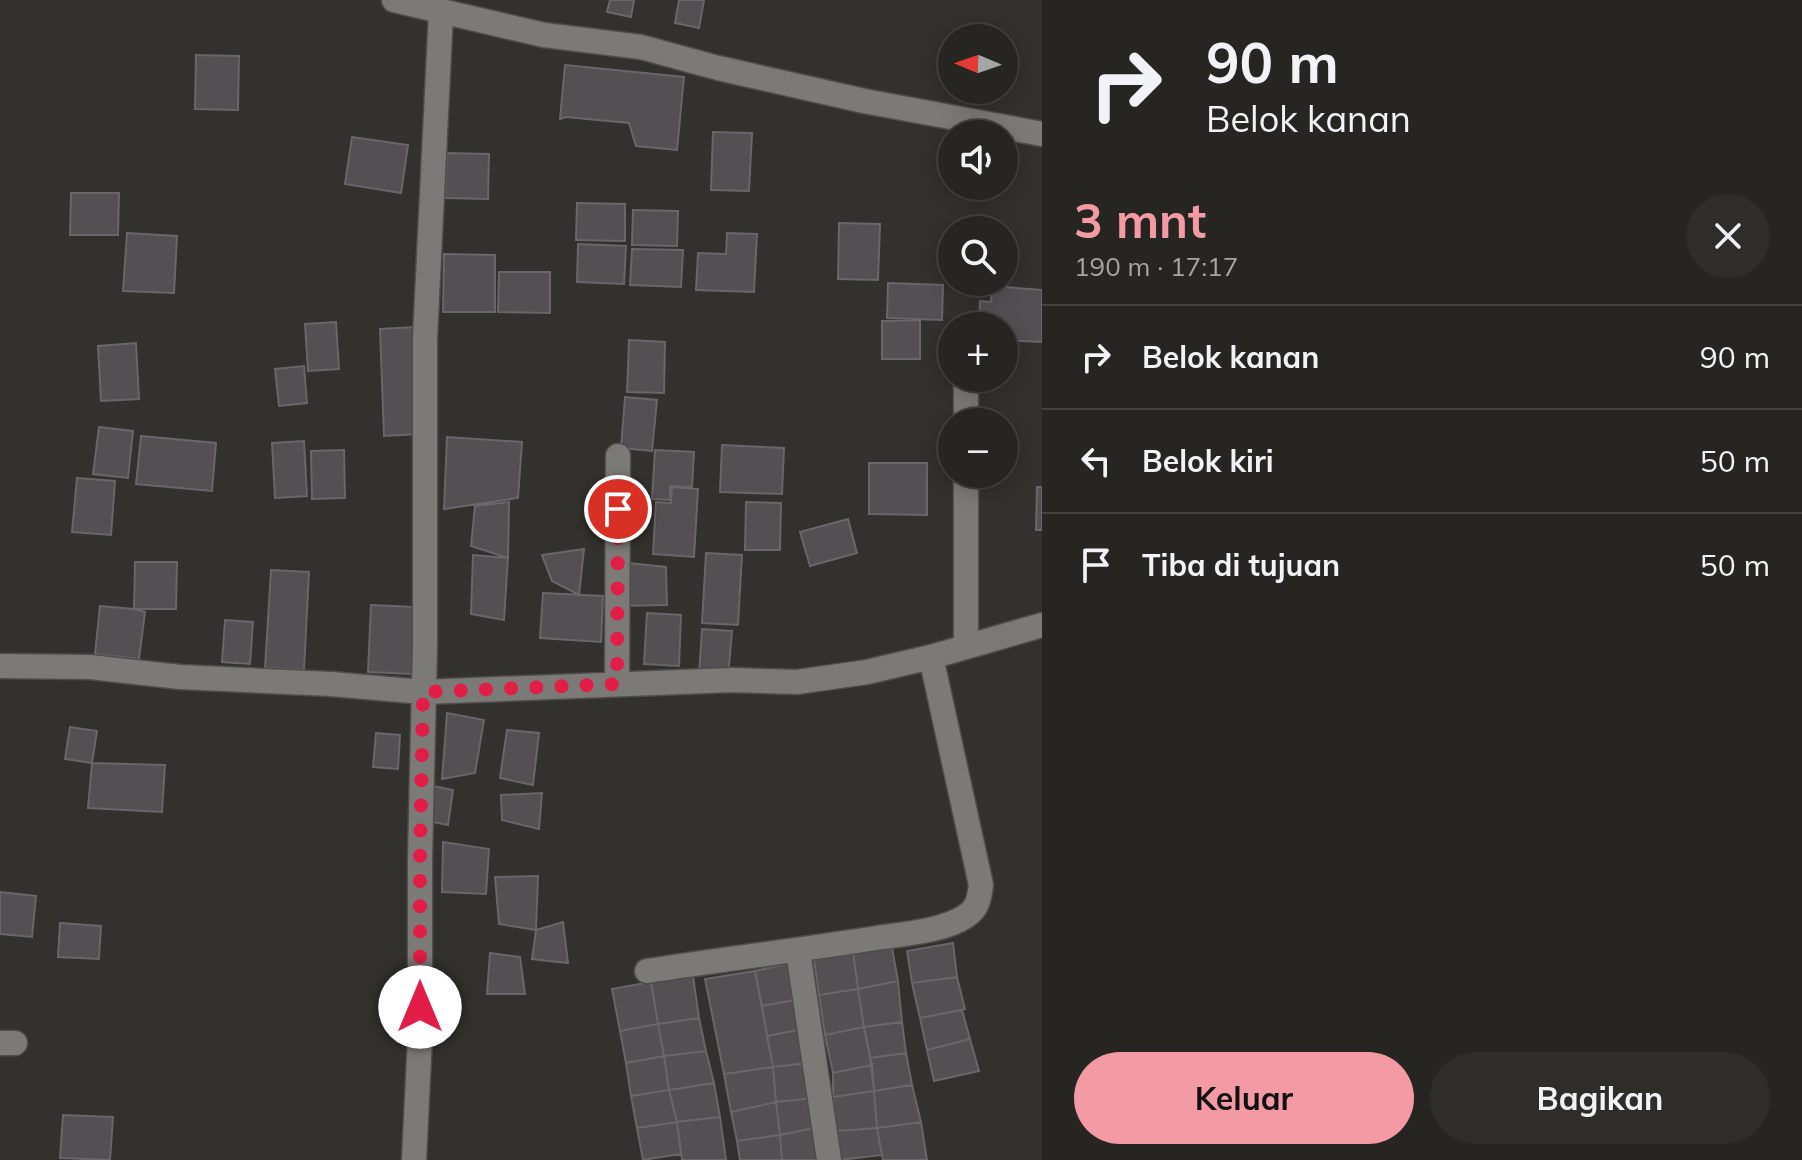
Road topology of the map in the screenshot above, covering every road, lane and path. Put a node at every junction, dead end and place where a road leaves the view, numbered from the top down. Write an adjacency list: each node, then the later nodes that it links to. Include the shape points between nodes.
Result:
1 (394, 0): 2 (street)
2 (441, 12): 3 (street, via 544,35 641,47 864,101); 11 (street, via 425,338)
3 (1042, 134)
4 (618, 456): 10 (street)
5 (966, 488): 7 (street)
6 (1042, 625): 7 (street)
7 (966, 645): 8 (street)
8 (931, 657): 10 (street, via 797,682); 12 (street, via 981,885 978,904 967,916 930,929)
9 (0, 666): 11 (street, via 90,667)
10 (617, 684): 11 (street)
11 (423, 692): 14 (street)
12 (798, 951): 13 (street); 15 (street)
13 (647, 971)
14 (414, 1160)
15 (829, 1160)

